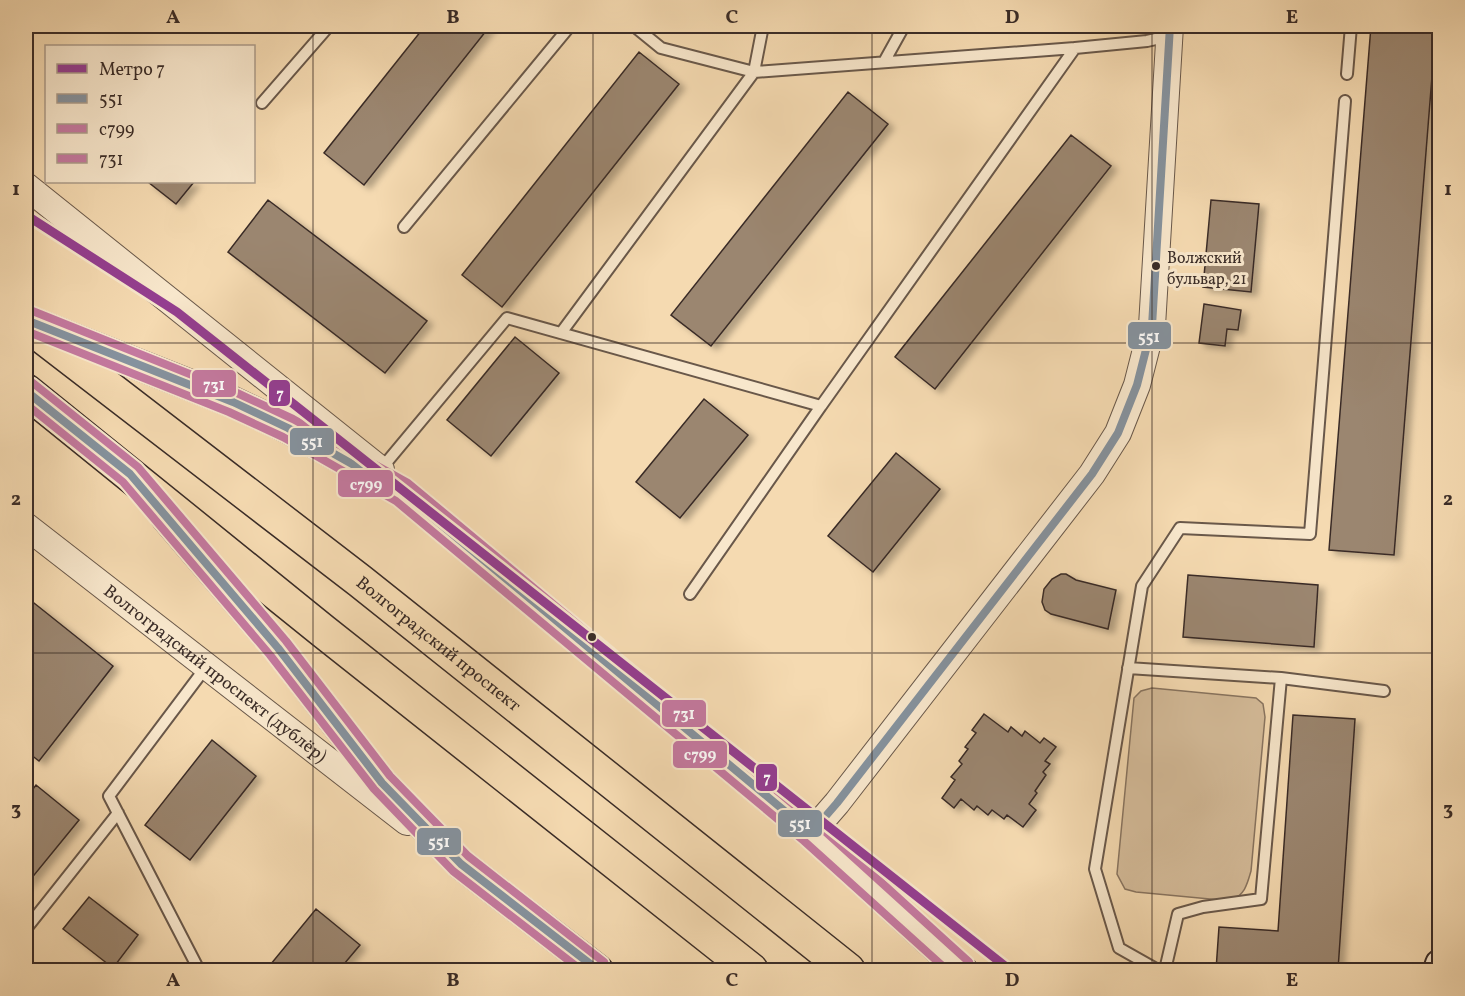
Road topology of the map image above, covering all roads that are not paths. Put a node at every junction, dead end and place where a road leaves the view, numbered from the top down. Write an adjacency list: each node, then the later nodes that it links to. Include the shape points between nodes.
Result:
1 (329, 26): 13 (lane)
2 (570, 26): 15 (lane)
3 (634, 26): 10 (lane, via 661,48)
4 (763, 26): 10 (lane)
5 (904, 26): 9 (lane)
6 (1351, 26): 11 (lane)
7 (1170, 31): 8 (lane, via 1147,41); 30 (street, via 1152,326 1137,385 1118,433 1092,474)
8 (1075, 48): 9 (lane); 19 (lane)
9 (884, 62): 10 (lane)
10 (754, 72): 17 (lane)
11 (1347, 74)
12 (1345, 101): 26 (lane, via 1310,534 1180,528 1142,586)
13 (262, 103)
14 (26, 186): 20 (street)
15 (404, 227)
16 (26, 322): 22 (main road, via 233,402); 37 (main road, Волгоградский проспект, via 360,581)
17 (561, 333): 19 (lane); 20 (lane, via 507,318)
18 (26, 391): 21 (main road)
19 (821, 406): 24 (lane)
20 (381, 470): 22 (street)
21 (130, 474): 31 (main road, Волгоградский проспект (дублёр), via 278,648 382,783); 36 (main road)
22 (402, 492): 30 (main road)
23 (26, 526): 25 (street, Волгоградский проспект (дублёр))
24 (690, 594)
25 (207, 666): 29 (lane, via 109,796); 31 (street, Волгоградский проспект (дублёр))
26 (1128, 668): 27 (lane); 39 (lane, via 1095,869 1119,948)
27 (1281, 678): 28 (lane); 40 (lane, via 1261,899 1178,914)
28 (1384, 691)
29 (118, 813): 32 (lane); 34 (lane)
30 (812, 833): 38 (main road)
31 (461, 864): 35 (main road, Волгоградский проспект (дублёр))
32 (26, 929)
33 (1440, 964): 41 (main road)
34 (199, 970)
35 (598, 970)
36 (751, 970)
37 (848, 970)
38 (963, 970)
39 (1158, 970)
40 (1165, 970)
41 (1438, 970)

